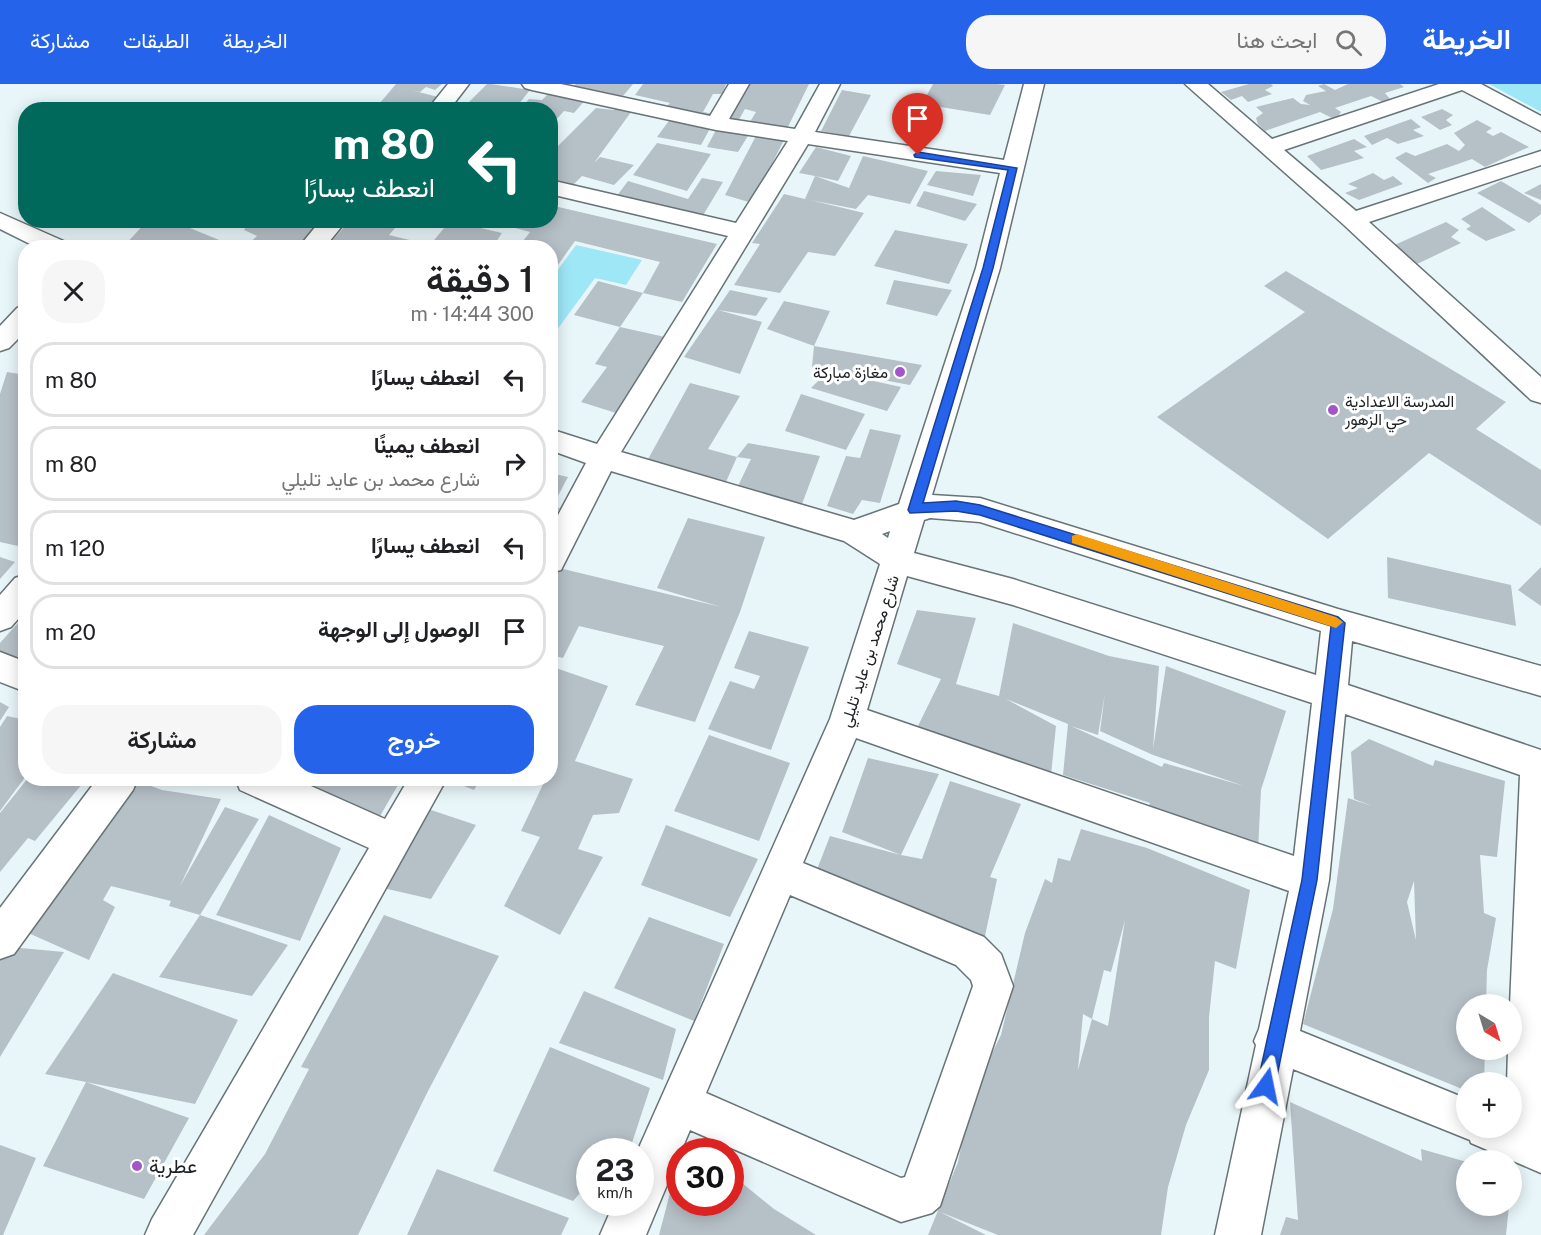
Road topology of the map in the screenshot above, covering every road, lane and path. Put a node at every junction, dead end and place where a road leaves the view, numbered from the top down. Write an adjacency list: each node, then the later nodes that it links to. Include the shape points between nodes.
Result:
1 (459, 84): 10 (street)
2 (532, 84): 11 (street)
3 (636, 84): 11 (street)
4 (739, 84): 12 (street)
5 (830, 84): 14 (street)
6 (1034, 84): 17 (street, شارع محمد بن عايد تليلي)
7 (1196, 84): 15 (street)
8 (1460, 84): 15 (street)
9 (1466, 84): 13 (street)
10 (444, 102)
11 (622, 104): 12 (street)
12 (716, 124): 14 (street)
13 (1541, 125)
14 (801, 138): 17 (street); 22 (street)
15 (1268, 148): 20 (street)
16 (1541, 158): 20 (street)
17 (1013, 168): 30 (street, شارع محمد بن عايد تليلي, via 988,268)
18 (558, 189): 22 (street)
19 (0, 220): 23 (street)
20 (1352, 220): 27 (street)
21 (328, 228): 24 (street)
22 (742, 232): 29 (street)
23 (42, 240)
24 (317, 240)
25 (18, 323): 26 (street)
26 (0, 342)
27 (1538, 387)
28 (558, 442): 29 (street)
29 (603, 458): 31 (street); 32 (street)
30 (914, 510): 31 (street); 33 (street, شارع محمد بن عايد تليلي); 36 (street, via 956,506 980,510)
31 (854, 532): 33 (street)
32 (558, 545)
33 (899, 561): 40 (street, via 1013,592); 41 (street, شارع محمد بن عايد تليلي)
34 (18, 596): 35 (street)
35 (0, 617)
36 (1338, 623): 39 (street); 40 (street)
37 (0, 666): 38 (street)
38 (18, 674)
39 (1541, 681)
40 (1332, 695): 42 (street); 48 (street)
41 (848, 719): 47 (street, شارع محمد بن عايد تليلي); 48 (street)
42 (1540, 766): 49 (street)
43 (114, 786): 50 (street)
44 (271, 786): 46 (street)
45 (424, 786): 46 (street)
46 (393, 841): 58 (street)
47 (782, 873): 52 (street, شارع محمد بن عايد تليلي); 52 (street, via 970,951 987,968 993,986 924,1190 916,1197 901,1200)
48 (1310, 880): 51 (street)
49 (1536, 930): 55 (street)
50 (0, 940)
51 (1275, 1041): 53 (street); 60 (street)
52 (681, 1104): 56 (street, شارع محمد بن عايد تليلي)
53 (1456, 1115)
54 (1510, 1138): 55 (street)
55 (1533, 1148)
56 (654, 1164)
57 (631, 1216): 59 (street)
58 (168, 1235)
59 (623, 1235)
60 (1238, 1235)

